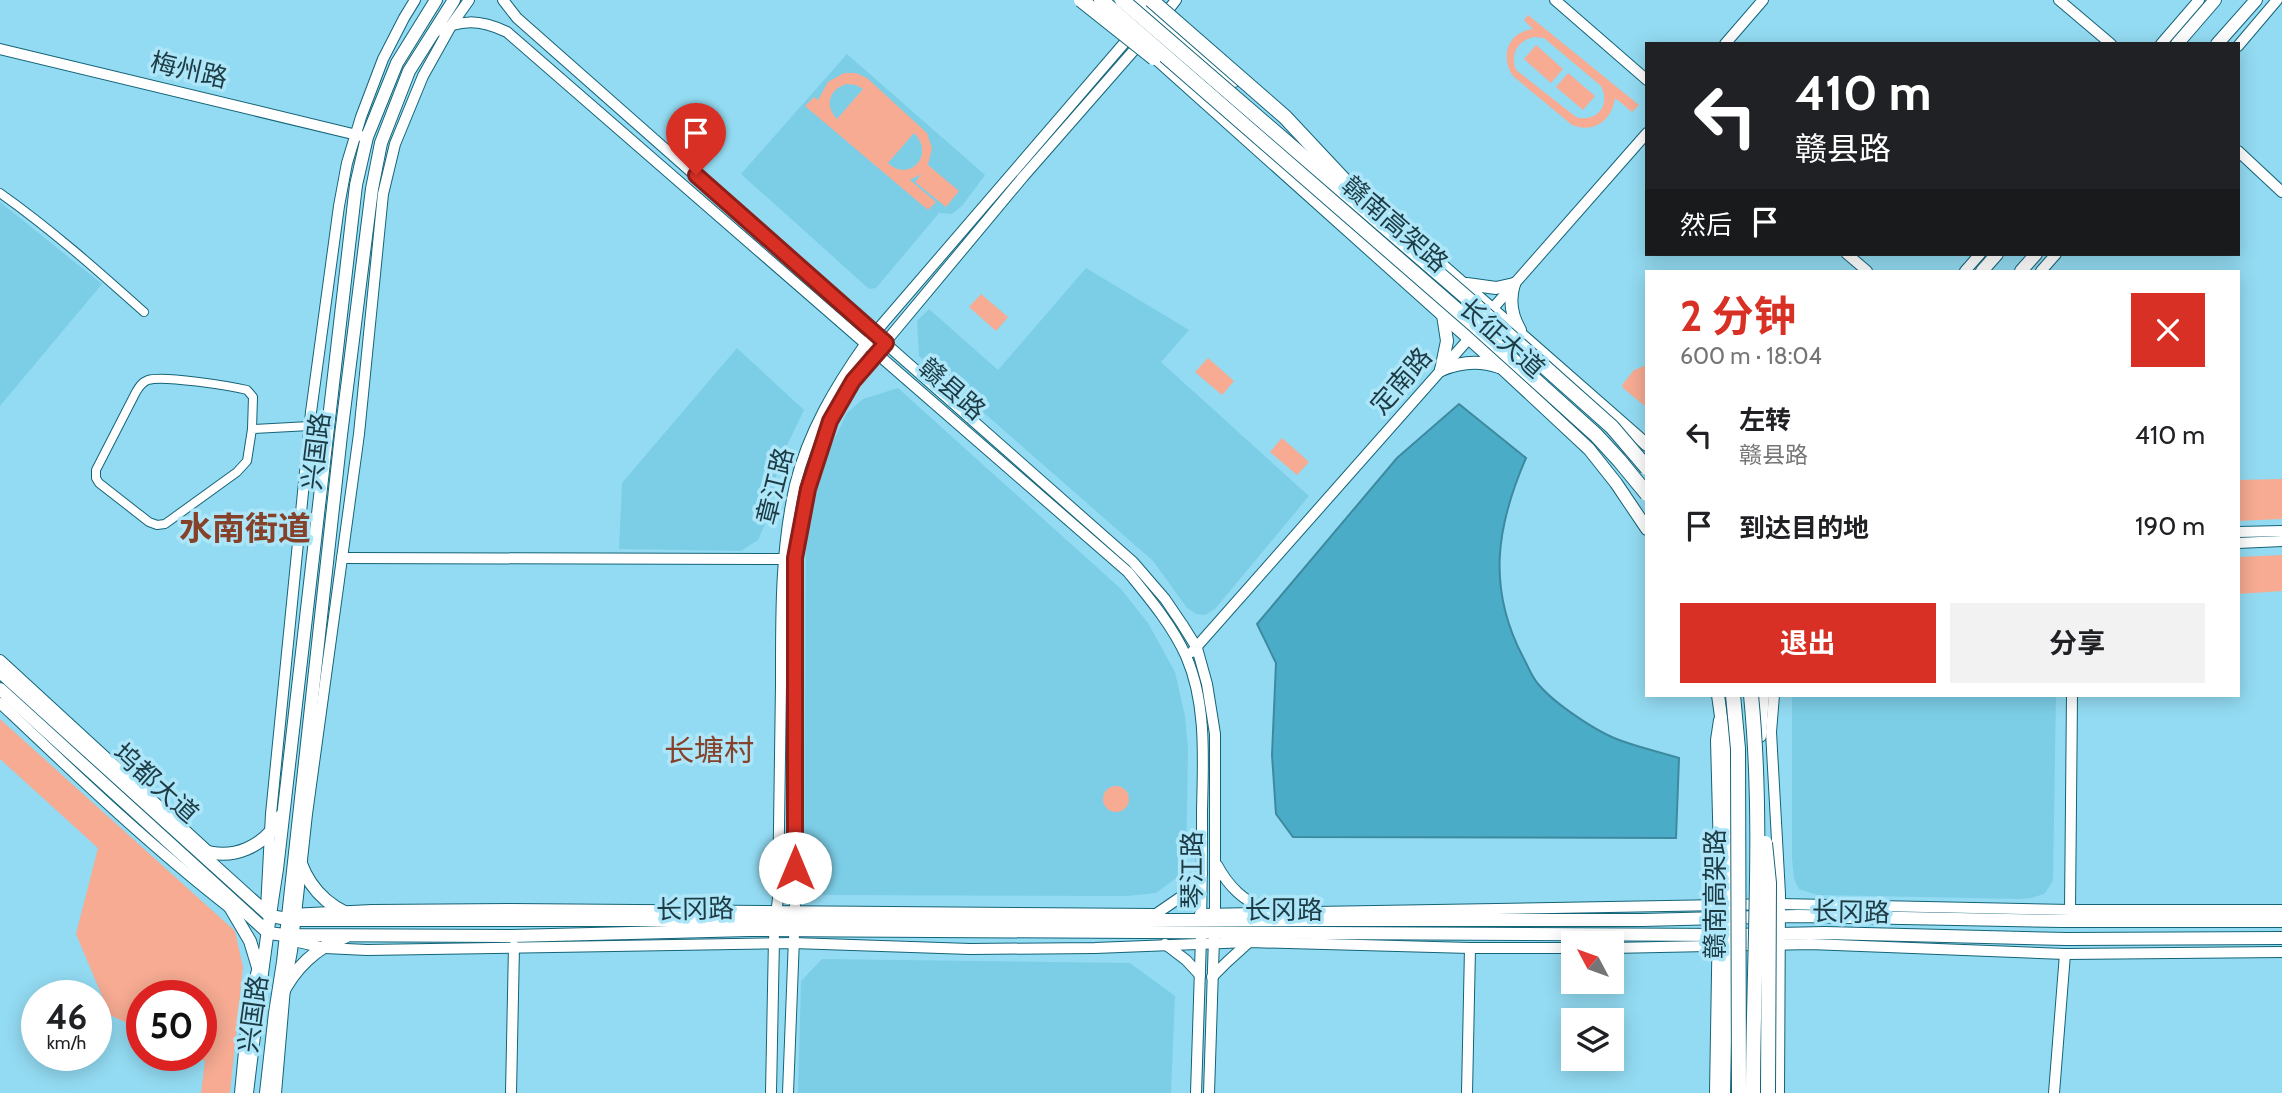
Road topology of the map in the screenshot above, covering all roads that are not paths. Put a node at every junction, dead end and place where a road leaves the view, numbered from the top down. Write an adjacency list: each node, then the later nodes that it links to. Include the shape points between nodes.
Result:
1 (415, 0): 33 (street, via 383,59)
2 (436, 0): 33 (main road, 兴国路, via 397,63)
3 (454, 0): 22 (main road, 兴国路)
4 (469, 0): 21 (street)
5 (503, 0): 54 (street, 赣县路, via 527,27)
6 (1081, 0): 35 (highway, bridge)
7 (1090, 0): 23 (main road, 长征大道)
8 (1101, 0): 35 (highway, 赣南高架路, bridge)
9 (1122, 0): 38 (highway, 赣南高架路, bridge)
10 (1140, 0): 20 (main road, 长征大道)
11 (1162, 0): 20 (street)
12 (1176, 0): 20 (street)
13 (1555, 0): 31 (street)
14 (1763, 0): 24 (street)
15 (2059, 0): 25 (street)
16 (2199, 0): 26 (street)
17 (2215, 0): 27 (main road)
18 (2256, 0): 28 (main road)
19 (2277, 0): 29 (street)
20 (1155, 10): 23 (street, 章江路); 38 (highway, bridge, via 1285,117); 49 (main road, 长征大道)
21 (452, 24): 22 (street, 赣县路); 57 (street, 赣县路, via 475,22 507,32); 73 (street, via 423,76 395,144 383,194)
22 (433, 34): 91 (main road, 兴国路, via 409,71 381,143 372,190)
23 (1136, 40): 53 (main road, 长征大道); 54 (street, 章江路); 58 (street, 章江路)
24 (1727, 42)
25 (2109, 42)
26 (2163, 42)
27 (2179, 42)
28 (2219, 42)
29 (2240, 44)
30 (0, 49): 33 (street, 梅州路)
31 (1645, 78)
32 (1645, 135): 50 (street, 定南路)
33 (361, 136): 62 (main road, 兴国路); 63 (street, via 347,163 339,206)
34 (2240, 153): 36 (street)
35 (1282, 157): 67 (highway, 赣南高架路, bridge, via 1596,435)
36 (2282, 192)
37 (0, 193): 52 (street, via 59,237)
38 (1392, 233): 66 (highway, 赣南高架路, bridge, via 1612,427)
39 (1849, 256): 44 (street)
40 (1978, 256): 45 (street)
41 (1995, 256): 46 (main road)
42 (2034, 256): 47 (main road)
43 (2054, 256): 48 (street)
44 (1866, 270)
45 (1966, 270)
46 (1983, 270)
47 (2022, 270)
48 (2042, 270)
49 (1464, 283): 50 (main road, via 1486,288); 51 (main road, 长征大道)
50 (1514, 284): 51 (street, 定南路); 55 (main road, via 1513,315)
51 (1493, 309): 55 (main road, 长征大道); 56 (street, 定南路)
52 (144, 312)
53 (1443, 315): 56 (main road, 长征大道); 61 (main road, via 1447,341)
54 (875, 333): 57 (street, 章江路); 58 (street, 赣县路)
55 (1526, 338): 65 (main road, 长征大道)
56 (1469, 339): 60 (main road, 长征大道); 61 (street, 定南路)
57 (866, 343): 59 (street, 赣县路); 75 (street, 章江路, via 820,416 807,448 795,484)
58 (886, 343): 59 (street, 章江路); 76 (street, 赣县路, via 1133,562 1166,598)
59 (876, 354): 74 (street, 章江路, via 853,381 830,421 808,489); 77 (street, 赣县路, via 1128,572)
60 (1503, 369): 61 (main road, via 1467,363); 68 (main road, 长征大道, via 1589,449)
61 (1441, 370): 76 (street, 定南路)
62 (328, 425): 63 (street); 89 (main road, 兴国路)
63 (310, 426): 64 (street); 90 (street)
64 (252, 429): 64 (street, via 253,397 247,390 148,380 136,392 96,478 149,522 164,524 237,472 247,461)
65 (1645, 443)
66 (1645, 466)
67 (1645, 492)
68 (1645, 526)
69 (2282, 531): 70 (street)
70 (2240, 533)
71 (2282, 541): 72 (street)
72 (2240, 543)
73 (342, 558): 75 (street); 96 (street)
74 (795, 558): 75 (street); 114 (street, 章江路)
75 (782, 559): 113 (street, 章江路)
76 (1197, 648): 77 (street, 定南路); 94 (street, 琴江路, via 1215,734)
77 (1186, 656): 97 (street, 琴江路, via 1203,733)
78 (0, 660): 93 (street)
79 (0, 672): 92 (main road, 坞都大道)
80 (0, 689): 95 (main road, 坞都大道)
81 (1733, 697): 98 (highway, 赣南高架路, bridge, via 1738,749)
82 (1751, 697): 88 (highway, 赣南高架路, bridge)
83 (1763, 697): 99 (main road)
84 (1774, 697): 102 (street, via 1771,732)
85 (2072, 697): 100 (street)
86 (1719, 701): 98 (main road)
87 (0, 703): 101 (street, via 174,864)
88 (1755, 736): 152 (highway, 赣南高架路, bridge, via 1758,870); 154 (highway, bridge, via 1769,883)
89 (283, 809): 90 (main road); 104 (main road, 兴国路)
90 (270, 833): 93 (main road, via 242,851); 104 (street)
91 (296, 842): 96 (main road); 108 (main road, 兴国路)
92 (190, 844): 93 (main road); 104 (main road, 坞都大道)
93 (209, 852): 104 (street)
94 (1215, 862): 106 (street, via 1241,897); 115 (street, 琴江路)
95 (194, 866): 101 (main road); 116 (main road, 坞都大道)
96 (302, 867): 105 (main road, via 318,892); 108 (street)
97 (1202, 873): 107 (street, via 1185,894); 115 (street, 琴江路)
98 (1728, 902): 99 (street); 106 (street); 111 (main road); 150 (highway, bridge); 151 (highway, 赣南高架路, bridge)
99 (1763, 904): 102 (street); 109 (main road)
100 (2070, 909): 102 (street); 103 (street)
101 (232, 910): 116 (street); 132 (main road)
102 (1780, 910): 109 (main road, 长冈路); 112 (main road, 长冈路, via 2063,921); 121 (street)
103 (2282, 910)
104 (268, 911): 108 (main road); 116 (main road, 兴国路)
105 (341, 911): 108 (street); 110 (main road); 113 (street, via 510,909)
106 (1267, 912): 115 (street)
107 (1156, 914): 114 (street); 115 (street)
108 (291, 917): 110 (main road, 长冈路); 118 (main road, 兴国路)
109 (1763, 918): 111 (main road, 长冈路); 120 (main road)
110 (363, 919): 113 (main road, 长冈路)
111 (1722, 919): 115 (main road, 长冈路); 122 (main road)
112 (2282, 921)
113 (775, 926): 114 (main road, 长冈路); 114 (street); 117 (main road, 长冈路, via 512,936); 125 (street); 143 (street, 章江路)
114 (794, 926): 115 (main road, 长冈路); 124 (street, via 970,949); 144 (street, 章江路)
115 (1208, 928): 122 (main road, 长冈路); 123 (street); 124 (street); 133 (street, 琴江路); 134 (street, 琴江路)
116 (266, 933): 118 (main road); 132 (street); 136 (main road, 兴国路)
117 (352, 935): 118 (main road, 长冈路); 127 (main road)
118 (289, 937): 127 (street); 135 (street); 137 (main road, 兴国路)
119 (2282, 938): 121 (main road, 长冈路)
120 (1762, 939): 121 (main road, 长冈路); 122 (main road, 长冈路); 153 (main road)
121 (1780, 939): 131 (street); 155 (street)
122 (1722, 940): 126 (street); 148 (street); 149 (main road)
123 (1249, 942): 128 (street); 134 (street)
124 (1165, 944): 133 (street)
125 (514, 946): 127 (street); 142 (street)
126 (1624, 946)
127 (325, 947): 135 (main road, via 304,962)
128 (1470, 948): 129 (street); 147 (street)
129 (1561, 948)
130 (2282, 952): 131 (street)
131 (2065, 954): 156 (street)
132 (258, 964): 136 (main road); 138 (street, via 249,1000)
133 (1200, 975): 145 (street, 琴江路)
134 (1212, 977): 146 (street, 琴江路)
135 (285, 988): 137 (main road); 141 (street)
136 (258, 994): 139 (main road, 兴国路)
137 (275, 1013): 140 (main road, 兴国路)
138 (240, 1093)
139 (247, 1093)
140 (266, 1093)
141 (276, 1093)
142 (511, 1093)
143 (771, 1093)
144 (788, 1093)
145 (1196, 1093)
146 (1209, 1093)
147 (1467, 1093)
148 (1715, 1093)
149 (1724, 1093)
150 (1732, 1093)
151 (1739, 1093)
152 (1753, 1093)
153 (1761, 1093)
154 (1768, 1093)
155 (1779, 1093)
156 (2054, 1093)

